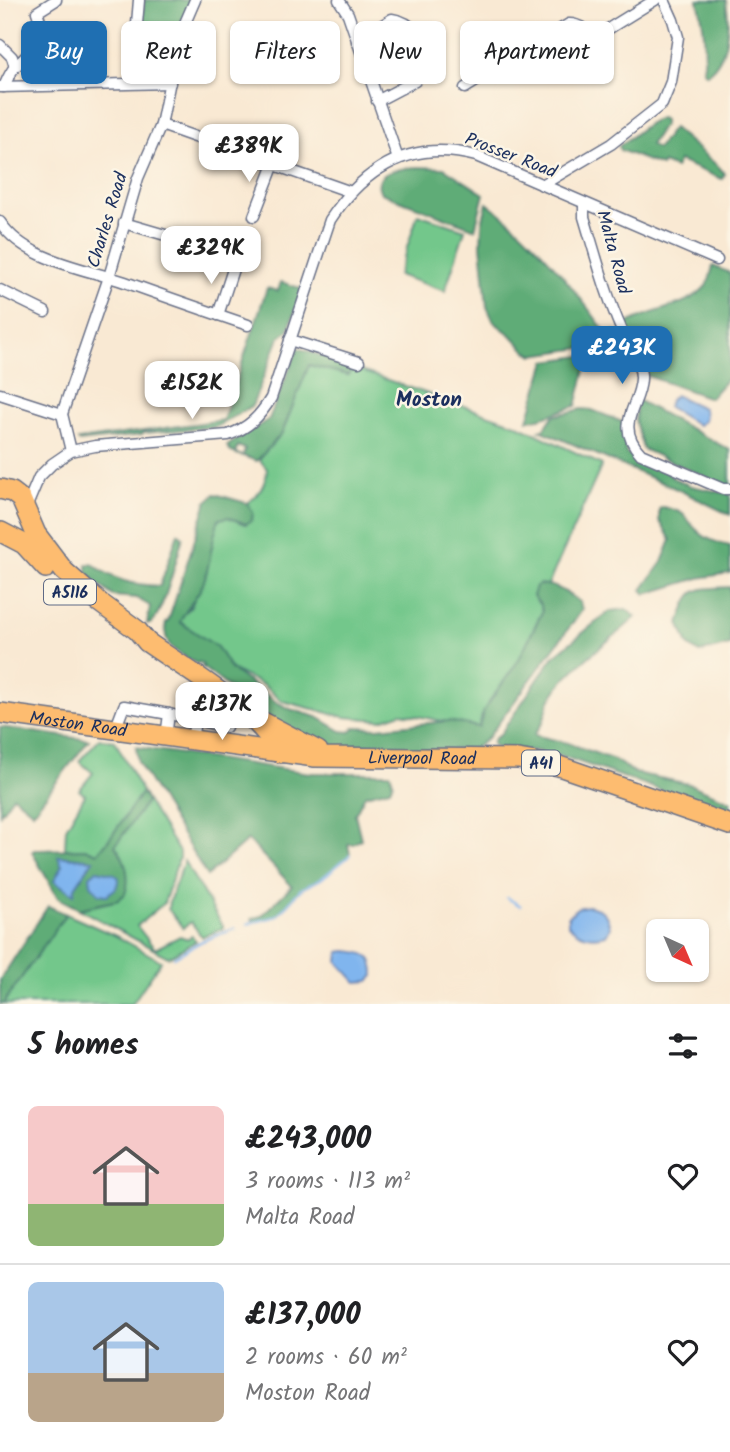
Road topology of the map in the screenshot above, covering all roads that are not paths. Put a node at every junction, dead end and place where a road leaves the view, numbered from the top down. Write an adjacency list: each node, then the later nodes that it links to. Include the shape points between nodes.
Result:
1 (56, 0): 12 (street, via 37,12 35,20 41,30 35,47)
2 (139, 0): 7 (street)
3 (195, 0): 8 (street, Charles Road)
4 (339, 0): 10 (street)
5 (655, 0): 9 (street)
6 (664, 0): 24 (street, via 678,37 671,82 662,104 611,144)
7 (137, 21)
8 (186, 21)
9 (614, 25)
10 (354, 33)
11 (0, 45): 12 (street)
12 (15, 67): 18 (street)
13 (121, 83): 18 (street)
14 (170, 84): 21 (street, Charles Road)
15 (371, 84): 20 (street)
16 (409, 84): 20 (street)
17 (473, 84): 19 (street)
18 (2, 87)
19 (465, 89)
20 (377, 101): 22 (street)
21 (161, 125): 23 (street); 28 (street, Charles Road)
22 (398, 159): 24 (street, Prosser Road, via 433,149 455,150); 25 (street, Prosser Road)
23 (274, 164): 25 (street); 27 (street)
24 (542, 185): 26 (street, Prosser Road)
25 (351, 192): 38 (street, Prosser Road, via 330,220)
26 (584, 203): 31 (street, Prosser Road); 44 (street, Malta Road, via 584,217 614,315 639,368 641,379 628,423 635,447 641,454)
27 (254, 216)
28 (124, 223): 30 (street); 33 (street, Charles Road)
29 (1, 225): 33 (street, via 28,247)
30 (179, 239)
31 (717, 260)
32 (234, 266): 36 (street)
33 (108, 277): 36 (street); 41 (street, Charles Road)
34 (0, 290): 35 (street)
35 (45, 312)
36 (218, 315): 37 (street)
37 (248, 325)
38 (290, 340): 39 (street); 42 (street, Prosser Road, via 271,398 241,430)
39 (359, 362)
40 (0, 394): 41 (street)
41 (62, 414): 42 (street)
42 (71, 451): 43 (street, Prosser Road)
43 (39, 477): 45 (street, Prosser Road); 46 (street, Prosser Road)
44 (730, 489)
45 (3, 491): 46 (highway, A5116, via 21,499)
46 (25, 511): 47 (highway, A5116, via 20,525); 48 (highway, A5116, via 56,562)
47 (1, 531): 48 (highway, A5116, via 24,544 87,606 132,638)
48 (147, 642): 49 (highway, A5116)
49 (221, 701): 52 (street); 52 (street, via 206,714 226,727); 56 (highway, A5116, via 265,733); 57 (highway, via 301,743)
50 (0, 713): 53 (highway, Moston Road / A41)
51 (169, 714): 52 (street); 53 (street, via 124,706); 54 (street)
52 (195, 720): 55 (street)
53 (115, 730): 54 (highway, Moston Road / A41)
54 (166, 737): 55 (highway, Moston Road / A41)
55 (191, 741): 56 (highway, Moston Road / A41)
56 (280, 753): 57 (highway, Liverpool Road / A41)
57 (343, 758): 58 (highway, Liverpool Road / A41, via 518,759 559,766)
58 (730, 825)

